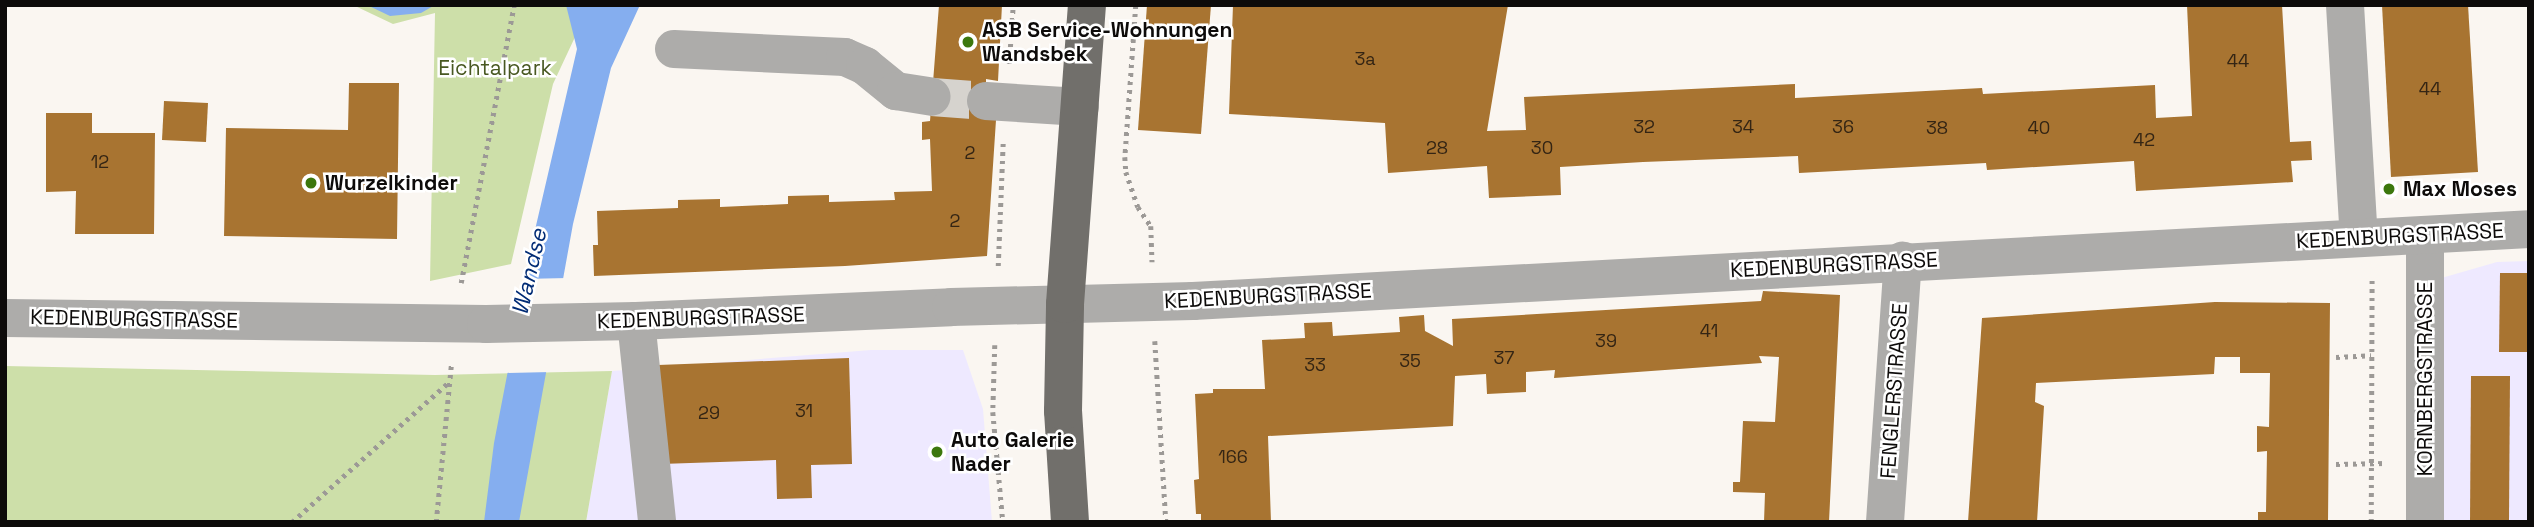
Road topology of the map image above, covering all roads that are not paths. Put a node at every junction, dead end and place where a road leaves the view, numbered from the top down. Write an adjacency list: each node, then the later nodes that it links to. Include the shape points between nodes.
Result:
1 (1087, 5): 6 (main road)
2 (2344, 5): 9 (street)
3 (674, 49): 4 (street, via 845,57 865,66 896,91)
4 (932, 97)
5 (996, 102): 6 (street)
6 (1080, 107): 11 (main road)
7 (2529, 229): 8 (street, KEDENBURGSTRASSE)
8 (2425, 236): 9 (street, KEDENBURGSTRASSE); 17 (street, KORNBERGSTRASSE)
9 (2366, 238): 10 (street, KEDENBURGSTRASSE)
10 (1903, 261): 11 (street, KEDENBURGSTRASSE, via 1192,301); 16 (street, FENGLERSTRASSE)
11 (1065, 304): 13 (street, KEDENBURGSTRASSE); 15 (main road, via 1063,411)
12 (5, 318): 13 (street, KEDENBURGSTRASSE, via 486,324)
13 (636, 321): 14 (street)
14 (657, 522)
15 (1070, 522)
16 (1885, 522)
17 (2426, 522)

